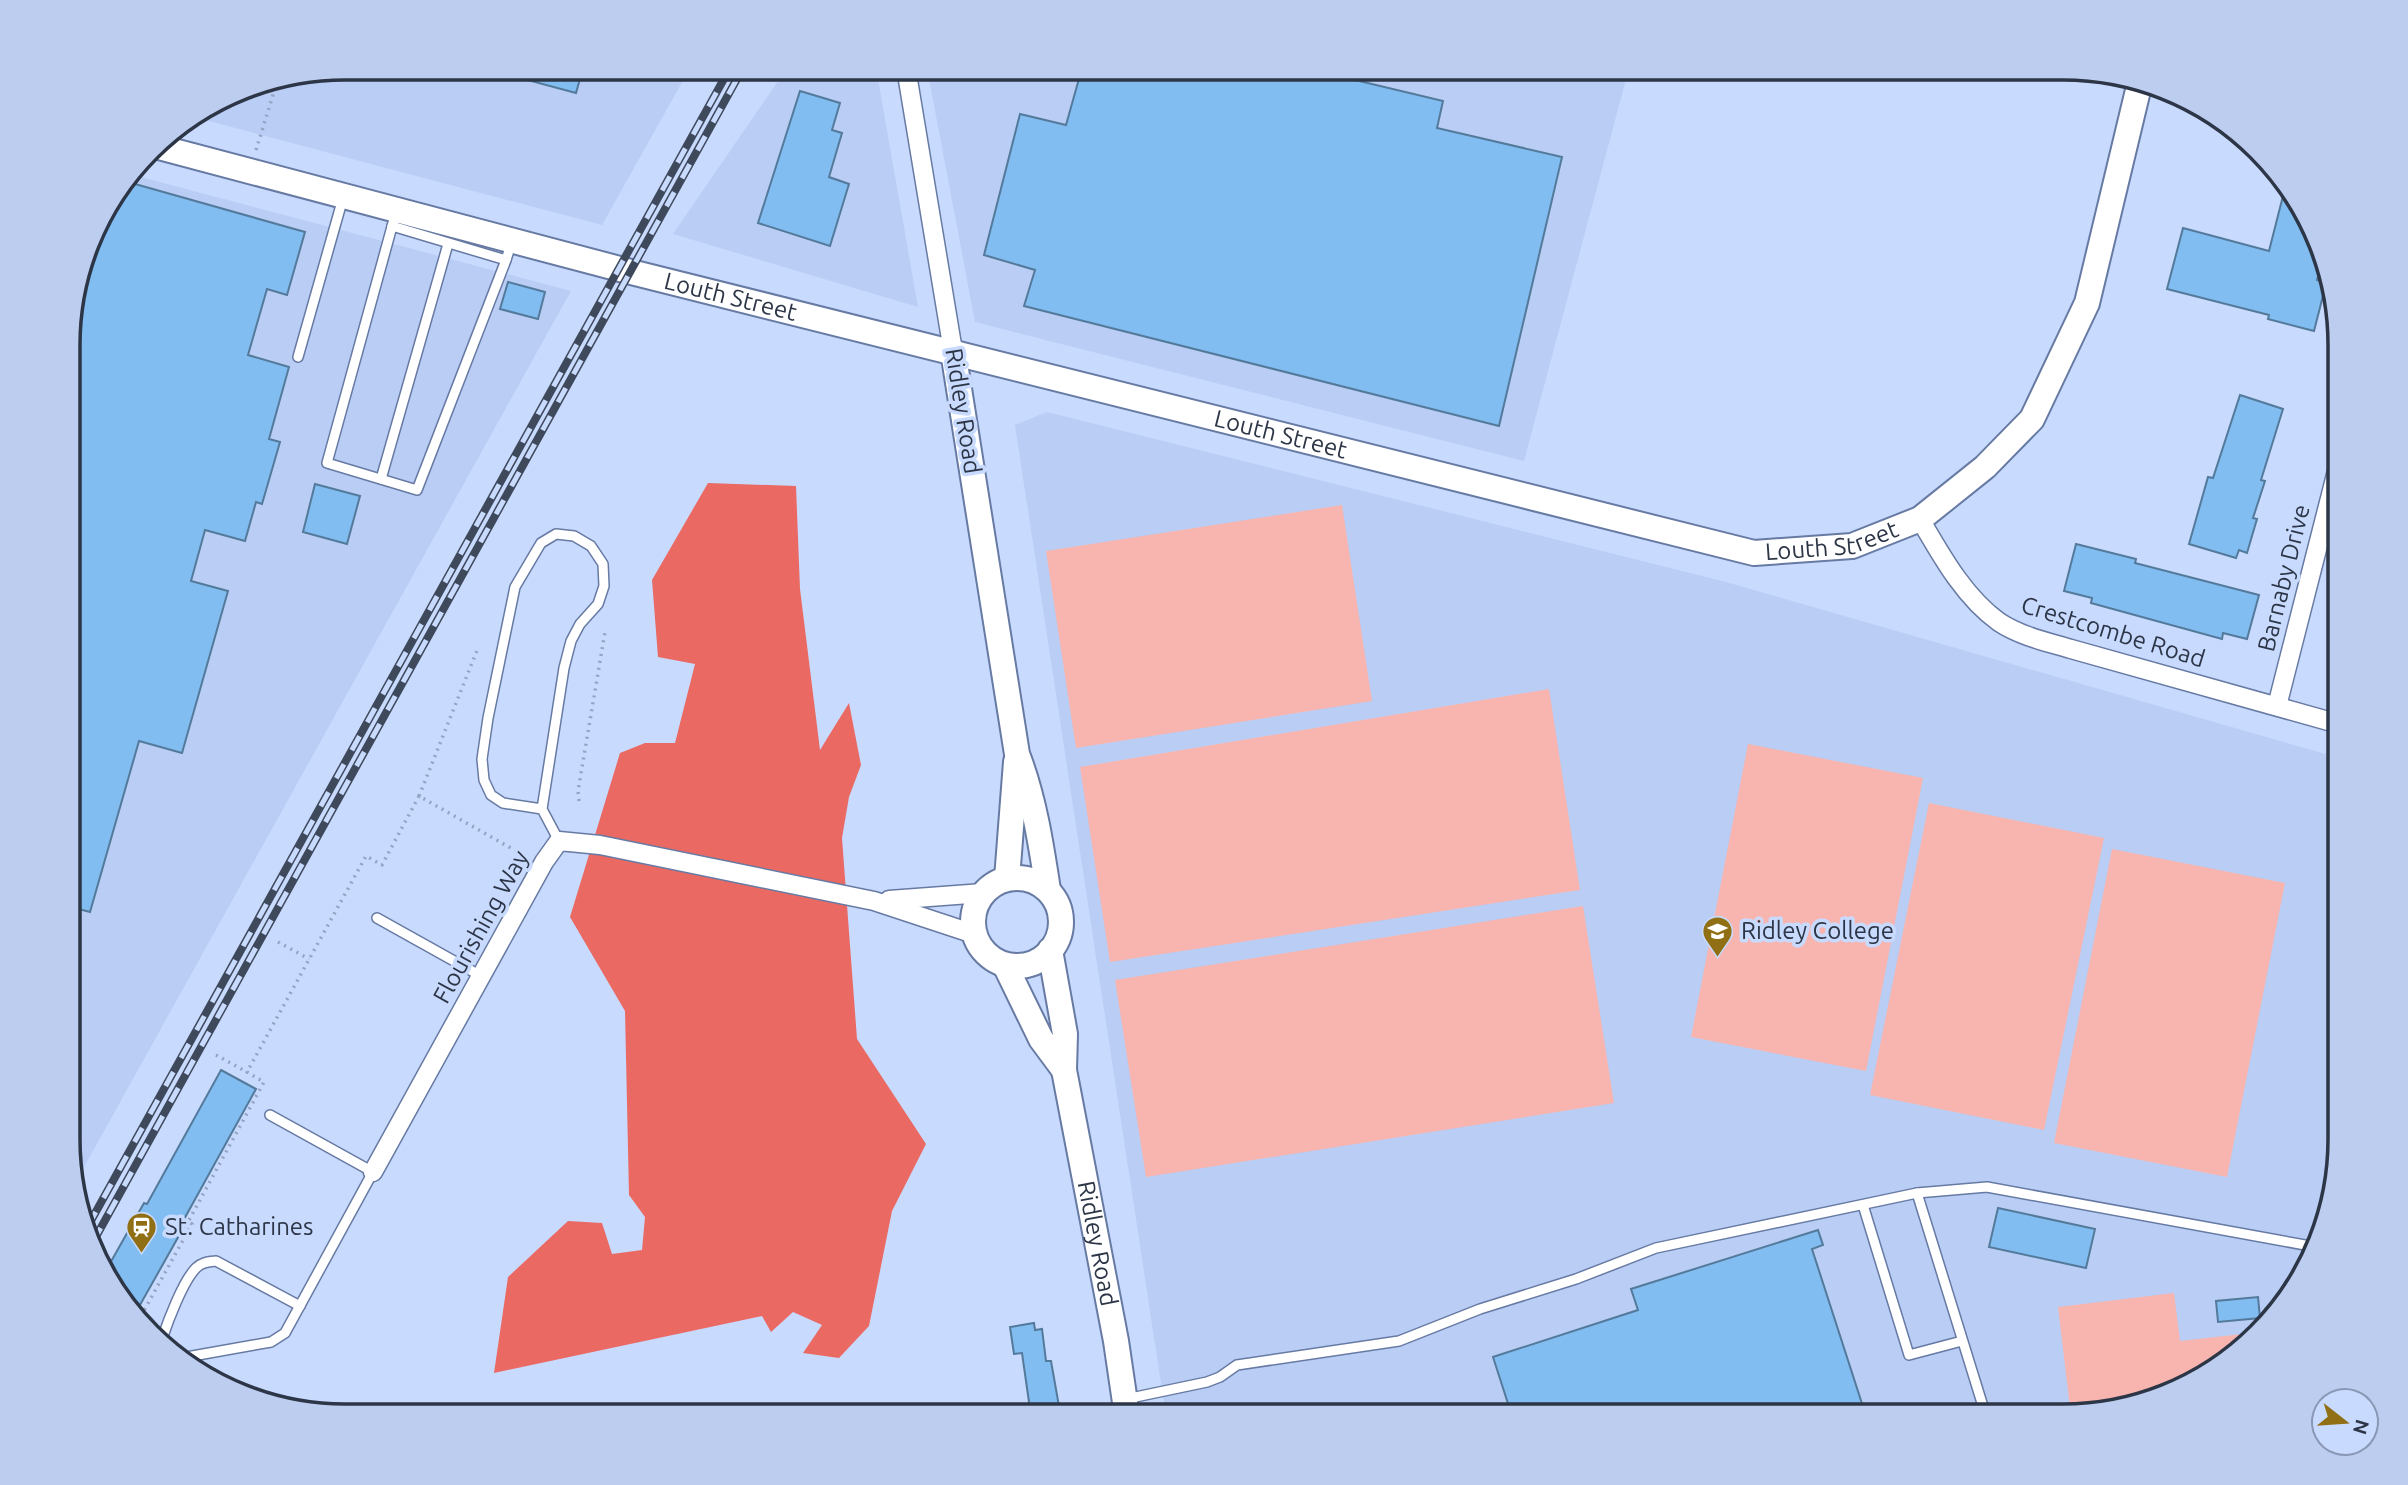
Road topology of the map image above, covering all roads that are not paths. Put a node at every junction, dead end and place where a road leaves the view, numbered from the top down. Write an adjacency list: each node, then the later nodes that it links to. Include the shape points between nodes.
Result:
1 (908, 80): 8 (street, Ridley Road)
2 (2139, 92): 12 (main road, Louth Street, via 2087,303 2032,419 1985,467)
3 (167, 149): 4 (main road, Louth Street)
4 (344, 196): 5 (main road, Louth Street); 9 (lane)
5 (394, 218): 6 (lane); 7 (main road, Louth Street); 10 (lane, via 327,463)
6 (448, 244): 7 (lane); 10 (lane)
7 (509, 250): 8 (main road, Louth Street); 10 (lane, via 417,490)
8 (953, 351): 12 (main road, Louth Street, via 1755,553 1852,546); 15 (main road, Ridley Road)
9 (298, 356)
10 (381, 479)
11 (2328, 506): 13 (street, Barnaby Drive)
12 (1920, 519): 13 (street, Crestcombe Road, via 1953,574 1999,622 2071,649)
13 (2277, 706): 14 (street, Crestcombe Road)
14 (2328, 721)
15 (1017, 754): 18 (main road, Ridley Road); 19 (main road, Ridley Road, via 1039,831)
16 (542, 809): 16 (lane, via 571,641 598,604 604,586 603,564 591,546 575,536 556,534 541,543 515,587 482,759 491,794 503,803); 17 (lane)
17 (559, 841): 21 (street, Flourishing Way, via 600,845); 26 (street, Flourishing Way)
18 (1007, 879): 19 (main road, via 1021,878); 20 (main road)
19 (1048, 890): 24 (main road, via 1060,913 1056,942)
20 (984, 893): 21 (street, Flourishing Way); 23 (main road, via 976,905)
21 (874, 901): 23 (street, Flourishing Way)
22 (377, 918): 26 (lane)
23 (974, 934): 25 (main road, via 981,948)
24 (1050, 950): 25 (main road, via 1035,963); 27 (main road, Ridley Road, via 1065,1034)
25 (1005, 965): 27 (main road, Ridley Road, via 1041,1039)
26 (481, 976): 29 (street, Flourishing Way)
27 (1064, 1070): 37 (main road, Ridley Road)
28 (270, 1115): 29 (lane)
29 (373, 1172): 33 (lane)
30 (1917, 1194): 31 (lane); 32 (lane, via 1987,1187); 35 (lane)
31 (1863, 1205): 35 (lane, via 1909,1355); 38 (lane, via 1656,1248 1399,1341 1237,1365 1208,1382)
32 (2305, 1245)
33 (300, 1306): 34 (lane, via 216,1261 204,1262 194,1270); 36 (lane, via 285,1333 271,1342)
34 (164, 1333)
35 (1962, 1340): 39 (lane)
36 (193, 1357)
37 (1125, 1404)
38 (1139, 1404)
39 (1982, 1404)

